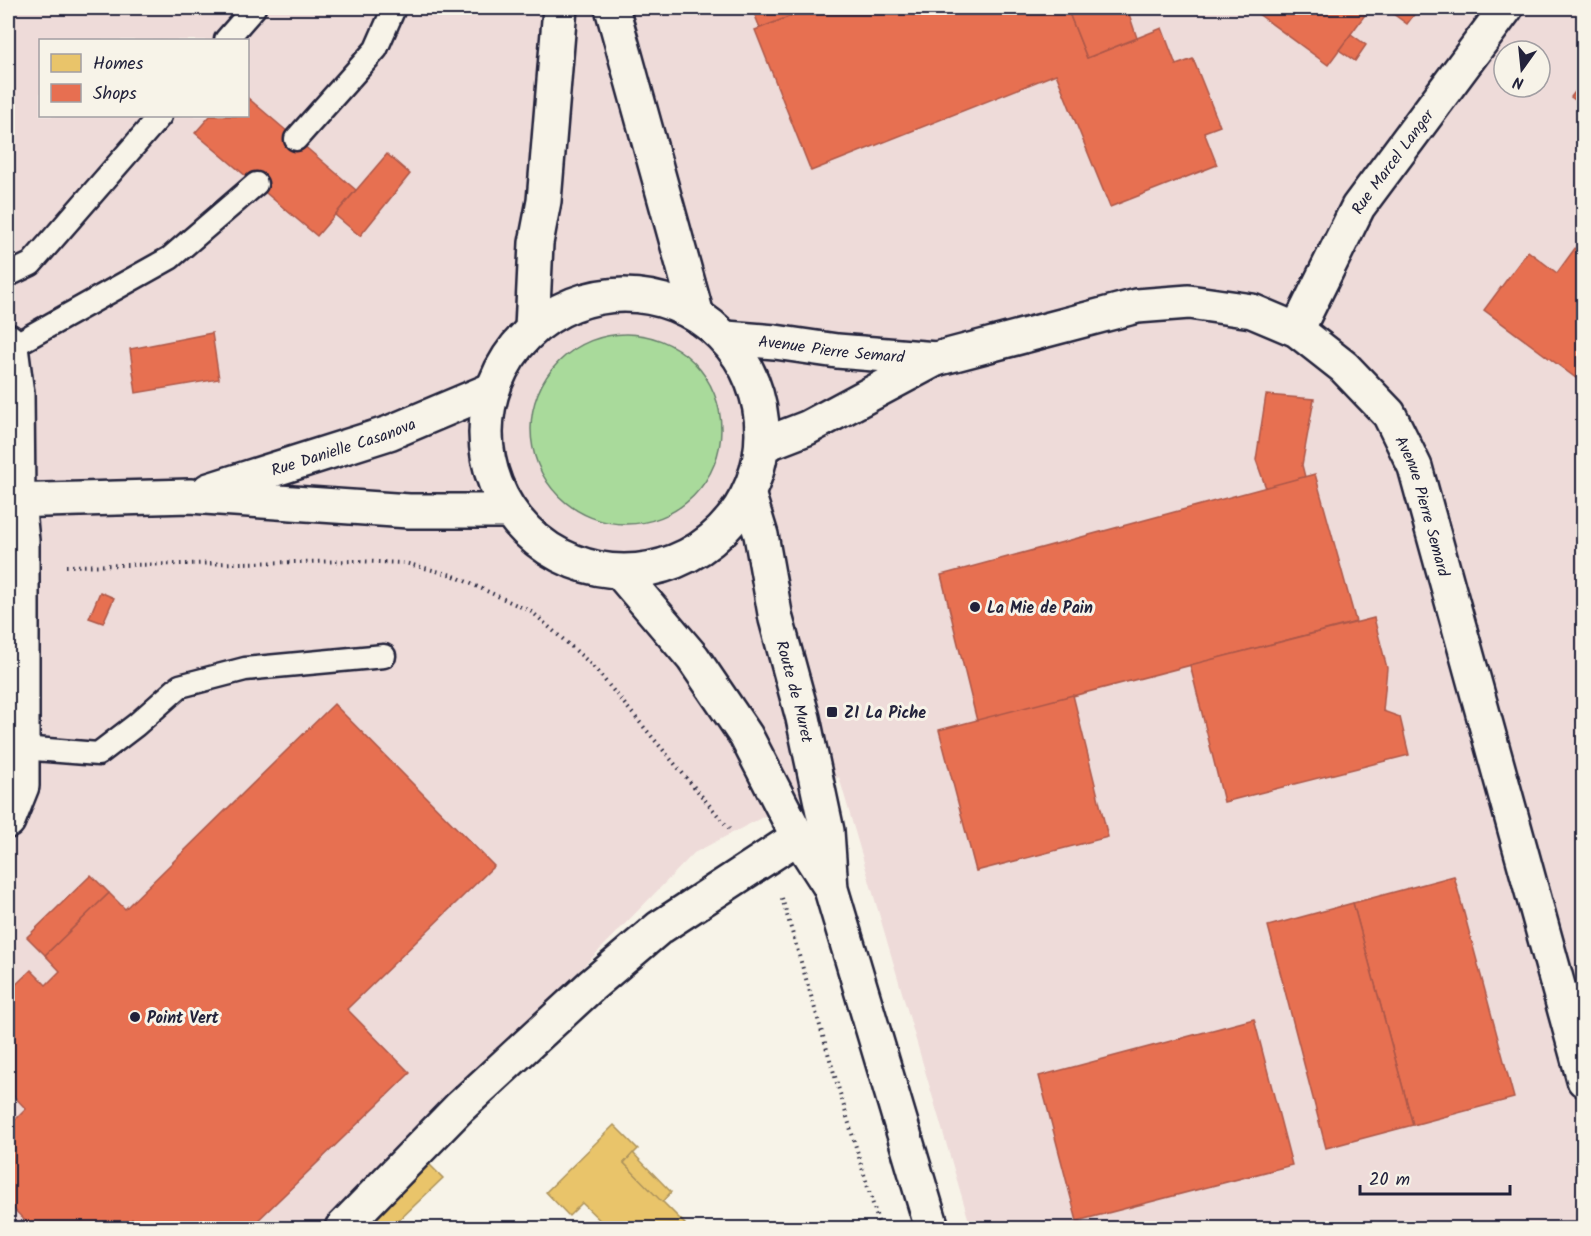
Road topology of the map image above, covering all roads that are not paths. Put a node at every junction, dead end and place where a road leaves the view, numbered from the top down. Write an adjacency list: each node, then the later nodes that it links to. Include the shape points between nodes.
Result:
1 (254, 8): 6 (lane)
2 (394, 8): 8 (lane, via 376,49)
3 (560, 8): 12 (street, via 544,201 536,243)
4 (612, 8): 11 (street)
5 (1506, 8): 13 (street, Rue Marcel Langer, via 1358,207)
6 (227, 39)
7 (159, 117): 10 (lane, via 31,264)
8 (296, 139)
9 (256, 184): 15 (lane, via 170,258)
10 (8, 275)
11 (697, 315): 12 (street, via 657,298 612,294 569,305); 14 (street)
12 (532, 329): 17 (street, via 508,357)
13 (1297, 330): 16 (street, Avenue Pierre Semard, via 1252,311 1189,302 1137,306); 29 (street, Avenue Pierre Semard, via 1344,367 1389,414 1415,466)
14 (726, 338): 16 (street, Avenue Pierre Semard); 18 (street, via 752,379 761,407)
15 (9, 344): 21 (street, via 17,394)
16 (936, 359): 18 (street, Avenue Pierre Semard, via 807,428)
17 (491, 390): 19 (street, Rue Danielle Casanova, via 389,433); 22 (street, via 485,431 491,472)
18 (763, 445): 20 (street)
19 (190, 496): 21 (street, Rue Danielle Casanova); 22 (street, Rue Danielle Casanova, via 409,511)
20 (749, 496): 23 (street, via 709,544 682,560 652,569); 28 (street, Route de Muret, via 827,831)
21 (13, 501): 25 (street, via 23,567)
22 (509, 511): 23 (street, via 539,543 577,564)
23 (620, 572): 27 (street, Route de Muret, via 693,658 746,736)
24 (384, 656): 25 (lane, via 245,669 180,686 98,754)
25 (22, 748): 26 (street, via 22,786)
26 (8, 821)
27 (798, 837): 28 (street, Route de Muret); 30 (street, via 659,927 460,1107)
28 (831, 889): 31 (street, Route de Muret)
29 (1584, 1080)
30 (342, 1228)
31 (932, 1228)

